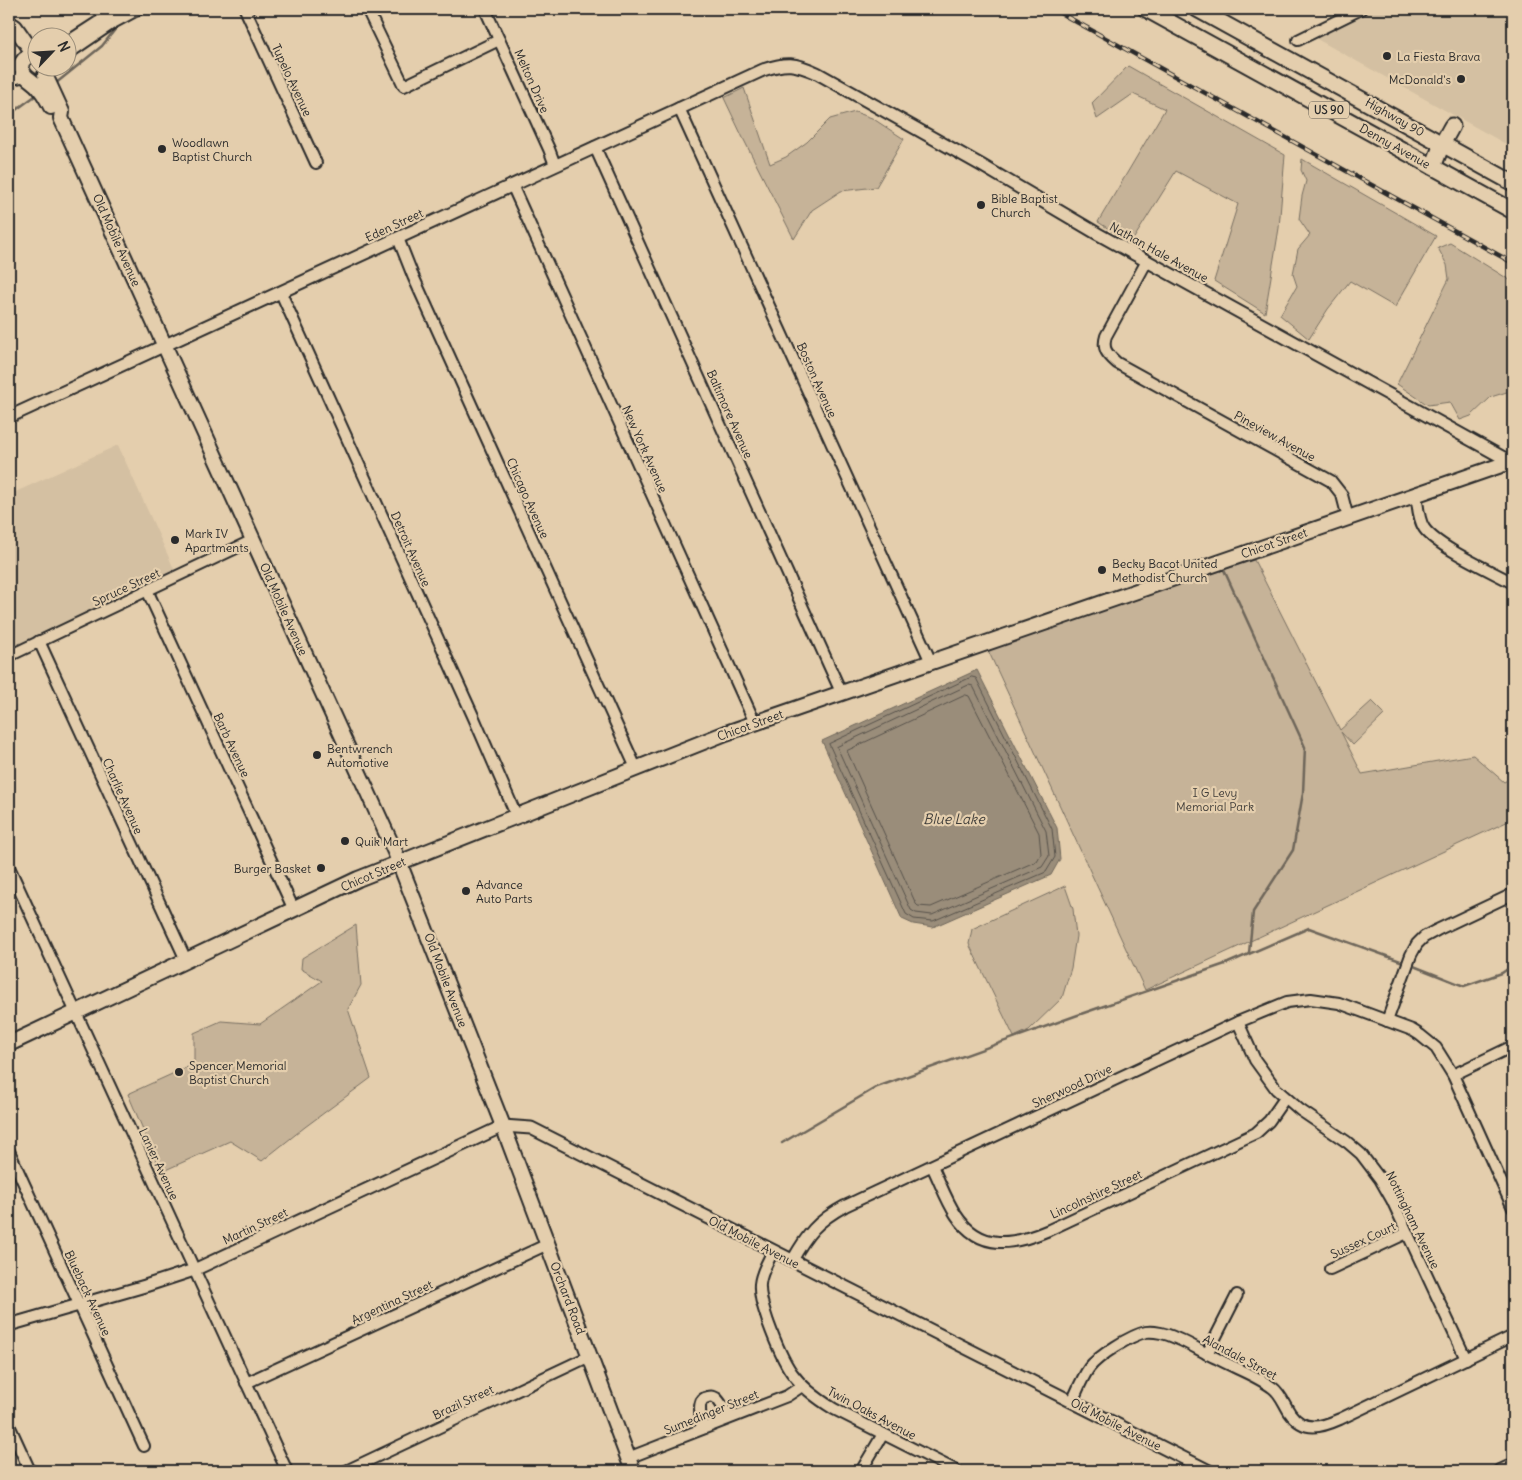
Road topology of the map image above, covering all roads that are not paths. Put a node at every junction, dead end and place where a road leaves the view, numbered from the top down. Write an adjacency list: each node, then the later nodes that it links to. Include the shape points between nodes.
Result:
1 (119, 9): 11 (street)
2 (138, 9): 14 (street)
3 (245, 9): 24 (street, Tupelo Avenue)
4 (368, 9): 12 (street, via 404,86)
5 (485, 9): 12 (street, Melton Drive)
6 (1146, 9): 26 (main road, Denny Avenue / US 90)
7 (1197, 9): 22 (main road, Highway 90 / US 90)
8 (1361, 9): 13 (street)
9 (9, 23): 16 (main road, Old Mobile Avenue, via 15,27)
10 (9, 32): 16 (main road, Old Mobile Avenue)
11 (78, 36)
12 (499, 40): 25 (street, Melton Drive)
13 (1298, 40)
14 (78, 46)
15 (793, 64): 19 (street, Eden Street, via 763,70); 31 (street, Nathan Hale Avenue, via 817,73)
16 (26, 66): 18 (street); 20 (main road, Old Mobile Avenue, via 56,116)
17 (50, 78): 20 (main road, Old Mobile Avenue, via 62,112)
18 (9, 80)
19 (679, 108): 23 (street, Eden Street); 43 (street, Boston Avenue)
20 (61, 118): 33 (main road, Old Mobile Avenue)
21 (1452, 126): 22 (main road)
22 (1442, 144): 26 (main road); 27 (main road, Highway 90 / US 90)
23 (595, 147): 25 (street, Eden Street); 44 (street, Baltimore Avenue)
24 (316, 163)
25 (555, 165): 28 (street, Eden Street)
26 (1433, 167): 29 (main road, Denny Avenue / US 90)
27 (1513, 183)
28 (512, 185): 30 (street, Eden Street); 45 (street, New York Avenue)
29 (1513, 211)
30 (398, 238): 32 (street, Eden Street); 46 (street, Chicago Avenue)
31 (1147, 261): 35 (street, Nathan Hale Avenue); 37 (street, Pineview Avenue, via 1111,324 1106,336 1106,353 1116,363 1331,481 1342,494)
32 (281, 293): 33 (street, Eden Street); 47 (street, Detroit Avenue)
33 (165, 345): 34 (street, Eden Street); 38 (main road, Old Mobile Avenue)
34 (9, 417)
35 (1512, 462): 36 (main road, Chicot Street)
36 (1416, 494): 37 (main road, Chicot Street); 39 (street, via 1422,524 1432,537)
37 (1348, 518): 43 (main road, Chicot Street)
38 (253, 540): 40 (street, Spruce Street); 48 (main road, Old Mobile Avenue)
39 (1513, 583)
40 (147, 590): 41 (street, Spruce Street); 51 (street, Barb Avenue)
41 (39, 642): 42 (street, Spruce Street); 52 (street, Charlie Avenue)
42 (9, 656)
43 (931, 662): 44 (main road, Chicot Street)
44 (841, 692): 45 (main road, Chicot Street)
45 (755, 723): 46 (main road, Chicot Street)
46 (636, 768): 47 (main road, Chicot Street)
47 (516, 817): 48 (main road, Chicot Street)
48 (399, 863): 51 (main road, Chicot Street); 60 (main road, Old Mobile Avenue)
49 (9, 867): 53 (street, Lanier Avenue)
50 (1513, 894): 54 (street, via 1437,930 1417,944)
51 (294, 910): 52 (main road, Chicot Street)
52 (186, 960): 53 (main road, Chicot Street)
53 (76, 1012): 56 (main road, Chicot Street); 69 (street, Lanier Avenue)
54 (1387, 1021): 55 (street, Sherwood Drive, via 1339,1003 1312,999 1287,1002); 58 (street, Sherwood Drive, via 1412,1030 1429,1041)
55 (1238, 1022): 59 (street, Nottingham Avenue, via 1255,1060); 62 (street, Sherwood Drive)
56 (10, 1041)
57 (1513, 1046): 58 (street)
58 (1453, 1075): 63 (street, Sherwood Drive)
59 (1285, 1098): 62 (street, Lincolnshire Street, via 1256,1133 1049,1230 1018,1241 987,1240 968,1229 954,1213); 64 (street, Nottingham Avenue, via 1361,1154 1380,1179)
60 (503, 1126): 65 (main road, Orchard Road); 66 (street, Old Mobile Avenue, via 531,1128); 69 (street, Martin Street)
61 (9, 1151): 71 (street, Blueback Avenue)
62 (932, 1166): 67 (street, Sherwood Drive, via 834,1212 811,1230)
63 (1513, 1208)
64 (1407, 1234): 68 (street, Sussex Court); 76 (street, Nottingham Avenue)
65 (548, 1244): 75 (main road, Orchard Road); 77 (street, Argentina Street)
66 (773, 1252): 67 (street, Old Mobile Avenue); 78 (street, Twin Oaks Avenue, via 762,1273 761,1302 782,1358)
67 (792, 1261): 79 (street, Old Mobile Avenue)
68 (1330, 1269)
69 (194, 1270): 71 (street, Martin Street); 77 (street, Lanier Avenue)
70 (1237, 1295): 74 (street)
71 (79, 1305): 72 (street, Martin Street); 84 (street, Blueback Avenue)
72 (9, 1325)
73 (1513, 1336): 76 (street, Alandale Street)
74 (1207, 1354): 76 (street, Alandale Street, via 1267,1384 1279,1394 1300,1423 1311,1427 1326,1426 1340,1420); 79 (street, Alandale Street, via 1169,1335 1145,1332 1095,1362 1088,1369)
75 (590, 1356): 85 (main road, Orchard Road); 89 (street, Brazil Street)
76 (1466, 1359)
77 (246, 1383): 88 (street, Lanier Avenue)
78 (802, 1386): 80 (street, Sumedinger Street, via 787,1396); 83 (street, Twin Oaks Avenue, via 818,1400)
79 (1072, 1402): 93 (street, Old Mobile Avenue)
80 (731, 1417): 82 (street, Sumedinger Street); 82 (street, via 716,1398 706,1397 700,1404)
81 (9, 1425): 87 (street)
82 (701, 1429): 85 (street, Sumedinger Street)
83 (883, 1434): 91 (street); 92 (street, Twin Oaks Avenue)
84 (144, 1446)
85 (628, 1458): 90 (main road, Orchard Road)
86 (1513, 1464): 94 (street)
87 (30, 1471)
88 (287, 1471)
89 (346, 1471)
90 (633, 1471)
91 (861, 1471)
92 (957, 1471)
93 (1208, 1471)
94 (1498, 1471)

